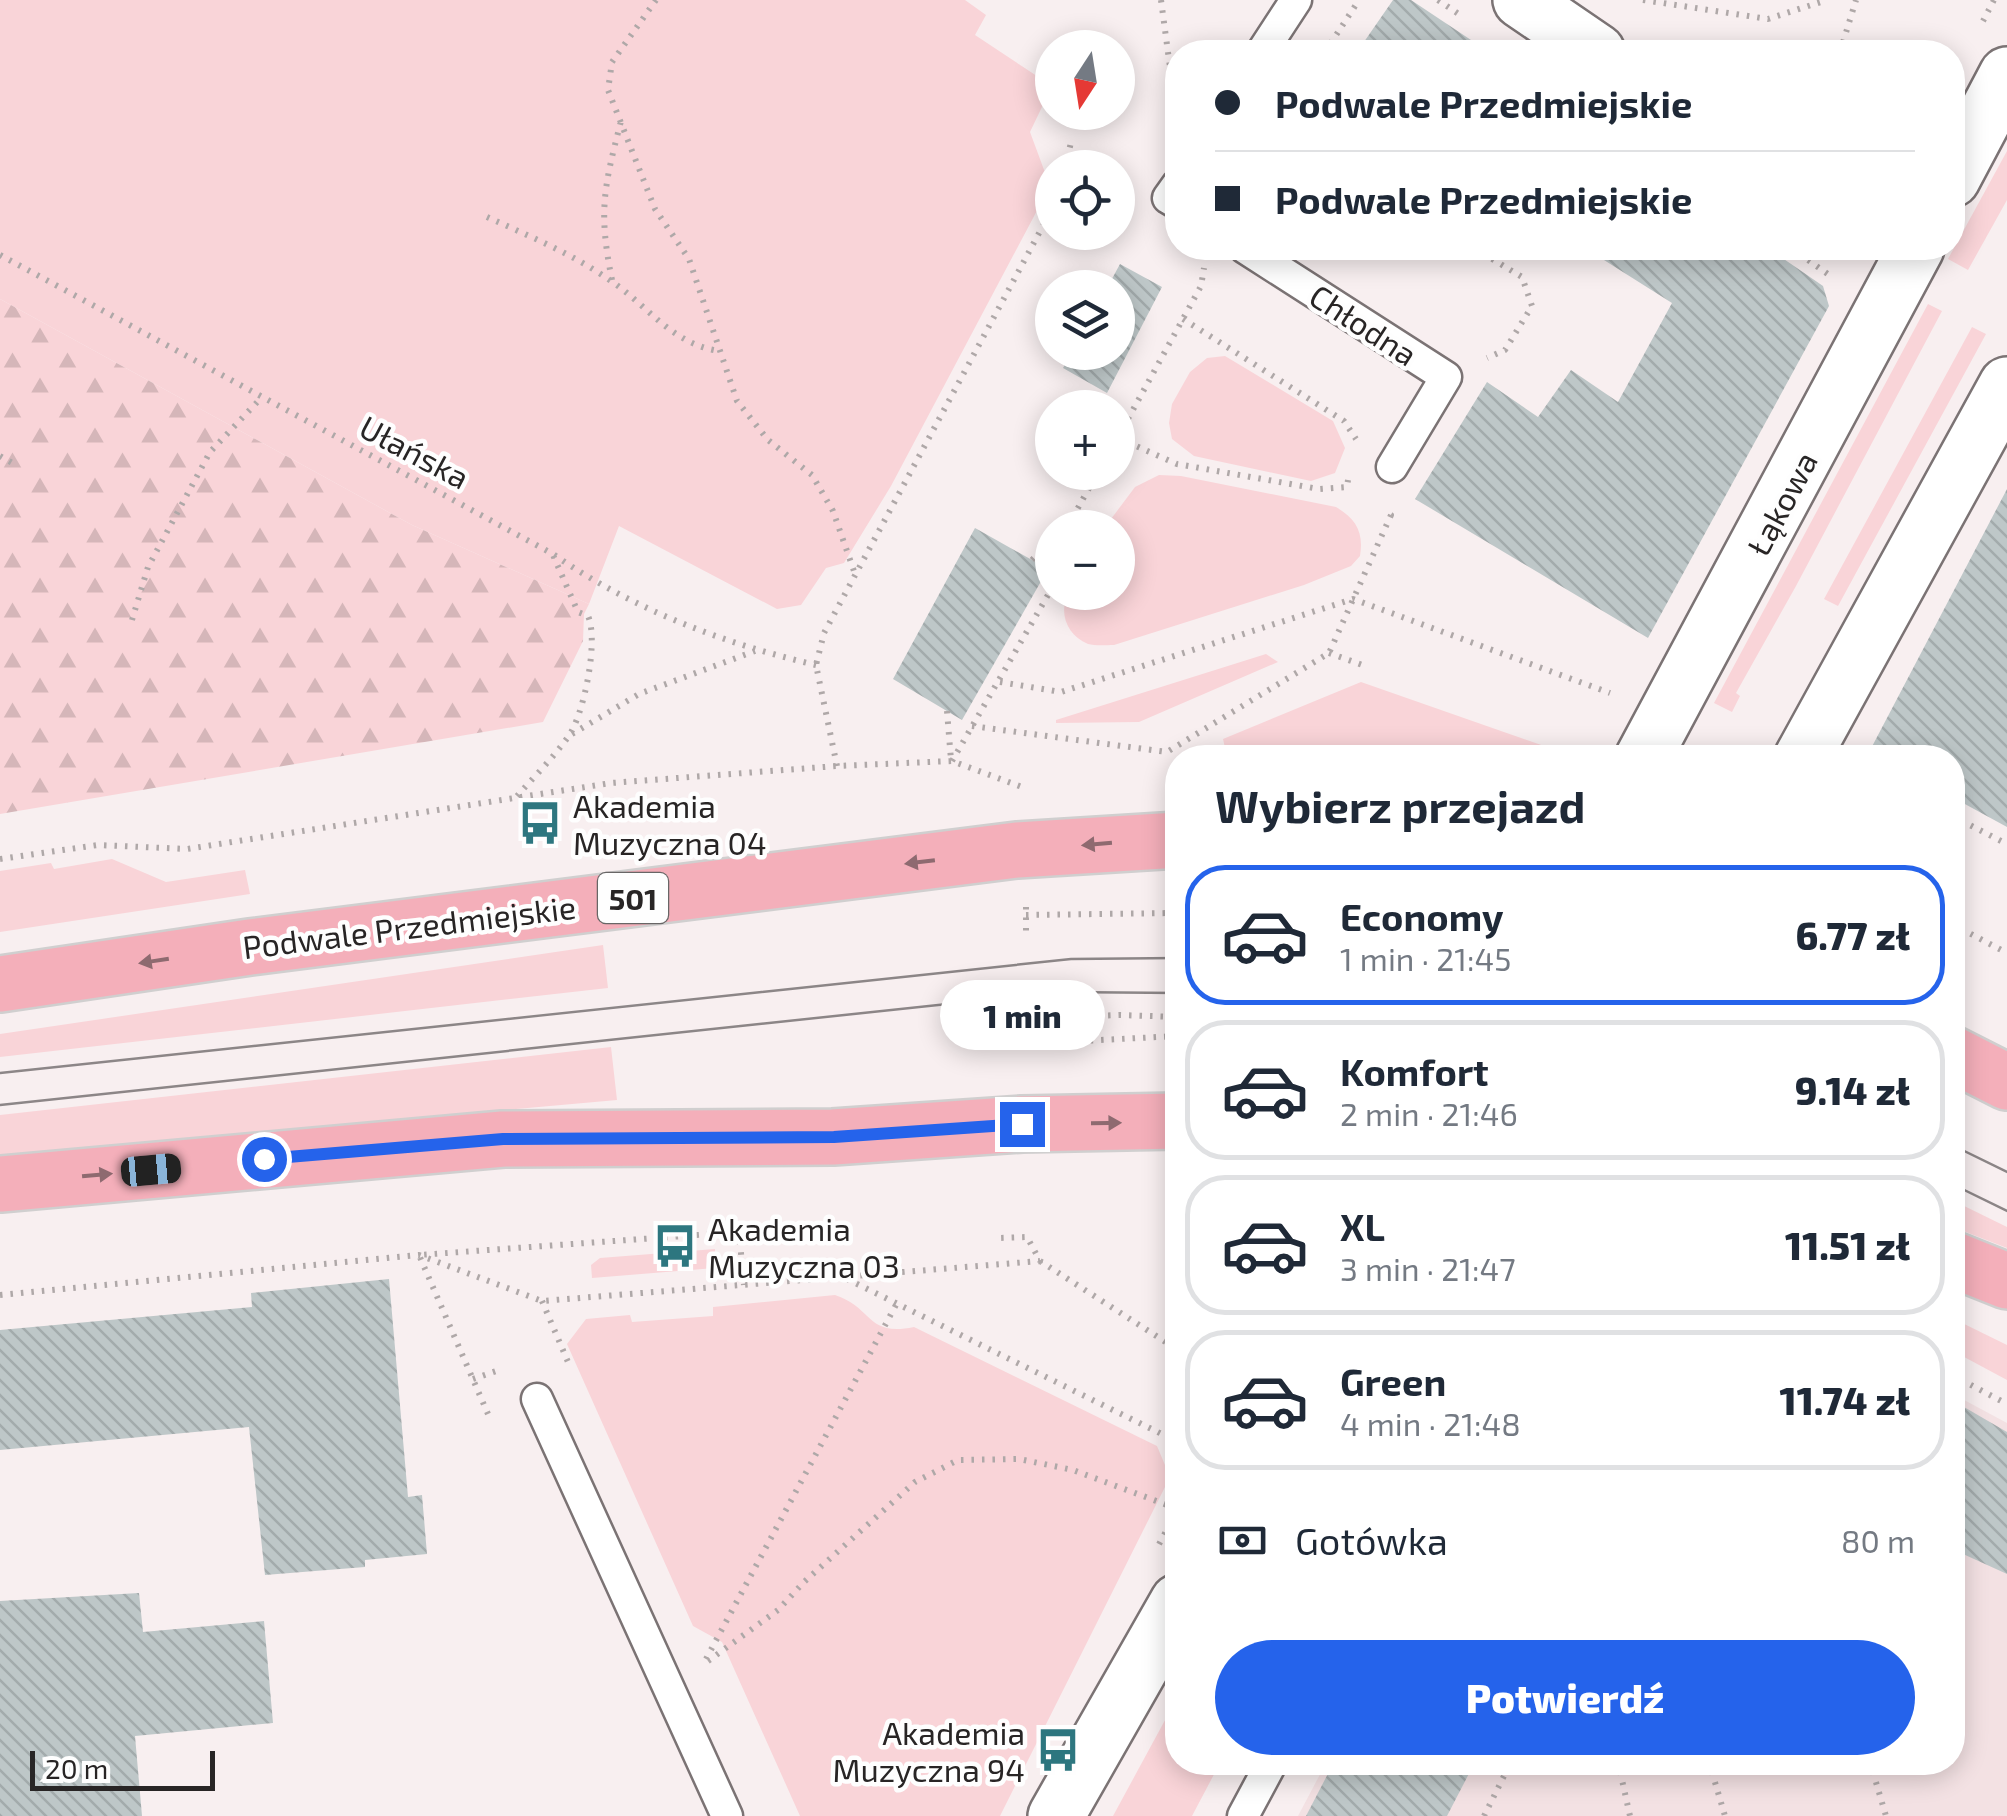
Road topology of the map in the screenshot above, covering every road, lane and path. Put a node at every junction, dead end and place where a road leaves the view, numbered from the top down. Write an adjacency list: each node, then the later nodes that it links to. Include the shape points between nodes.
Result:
1 (656, 0): 13 (path, via 612,62 608,90)
2 (1160, 0): 8 (path)
3 (1296, 0): 9 (lane)
4 (1359, 0): 10 (path)
5 (1643, 0): 6 (path, via 1768,19)
6 (1827, 0)
7 (1856, 0): 11 (path)
8 (1166, 40)
9 (1270, 40)
10 (1333, 40)
11 (1844, 40)
12 (2007, 75): 16 (street)
13 (621, 121): 23 (path, via 603,194 602,235); 26 (path, via 655,209 689,258)
14 (1072, 138): 15 (path)
15 (1069, 150)
16 (1965, 154)
17 (487, 217): 23 (path)
18 (1035, 248): 43 (path)
19 (0, 256): 29 (path, Ułańska)
20 (1264, 260): 35 (lane, Chłodna, via 1446,378)
21 (1495, 260): 27 (path, via 1522,276 1532,306 1504,350)
22 (1884, 261): 57 (street, Łąkowa)
23 (612, 281): 26 (path, via 667,330)
24 (1201, 286): 25 (path)
25 (1182, 319): 30 (path); 32 (path, via 1344,421 1356,438)
26 (719, 351): 43 (path, via 737,402 768,440 812,475)
27 (1481, 361)
28 (2007, 385): 58 (street)
29 (262, 398): 40 (path, Ułańska); 46 (path, via 210,452 148,567)
30 (1135, 406)
31 (1135, 445): 37 (path, via 1177,464 1319,490)
32 (1354, 452)
33 (0, 456): 34 (path)
34 (14, 464)
35 (1392, 467)
36 (1350, 476): 37 (path)
37 (1347, 487): 38 (path)
38 (1362, 496)
39 (1376, 506): 44 (path, via 1391,515)
40 (552, 554): 47 (path, Ułańska, via 599,586); 55 (path, via 578,612 592,626)
41 (1035, 557): 42 (path)
42 (1032, 560)
43 (855, 574): 49 (path, via 824,632)
44 (1353, 599): 48 (path); 51 (path, via 1061,692); 52 (path)
45 (1040, 610): 51 (path)
46 (132, 620)
47 (755, 651): 49 (path, Ułańska); 55 (path, via 639,694)
48 (1330, 653): 50 (path); 56 (path)
49 (816, 665): 61 (path)
50 (1368, 667)
51 (1000, 682): 54 (path)
52 (1625, 698)
53 (947, 712): 60 (path)
54 (972, 726): 59 (path); 60 (path)
55 (571, 734): 63 (path)
56 (1179, 745)
57 (1650, 745)
58 (1809, 745)
59 (1165, 752)
60 (952, 761): 61 (path); 62 (path, via 1020,787)
61 (837, 766): 63 (path, via 612,783)
62 (1039, 786)
63 (515, 798): 67 (path, via 187,849 98,844)
64 (1965, 823): 66 (path)
65 (1165, 841): 72 (main road, Podwale Przedmiejskie / 501, one-way to 72, via 998,853)
66 (2007, 844)
67 (0, 859)
68 (1165, 913): 69 (path)
69 (1026, 914)
70 (1965, 931): 71 (path)
71 (2007, 953)
72 (0, 984)
73 (1165, 1016): 74 (path, via 1002,1019 1005,1045)
74 (1165, 1037)
75 (1965, 1061): 76 (main road)
76 (2007, 1082)
77 (1165, 1122): 78 (main road, one-way to 77, via 503,1139 798,1138)
78 (0, 1184)
79 (1000, 1238): 81 (path, via 1028,1237)
80 (419, 1255): 85 (path, via 542,1301); 85 (path, via 740,1232); 86 (path)
81 (1040, 1261): 83 (path); 88 (path)
82 (1965, 1264): 84 (main road)
83 (843, 1277): 85 (path); 87 (path)
84 (2007, 1281)
85 (744, 1285)
86 (0, 1295)
87 (896, 1303): 92 (path); 93 (path, via 704,1664 778,1610 915,1482 958,1460 1019,1460 1073,1470)
88 (1165, 1342)
89 (1965, 1383): 91 (path)
90 (537, 1399): 100 (lane)
91 (2007, 1404)
92 (1165, 1436)
93 (1165, 1504)
94 (1165, 1625): 101 (street)
95 (1265, 1775): 102 (lane)
96 (1504, 1775): 103 (path)
97 (1621, 1775): 104 (path)
98 (1712, 1775): 105 (path)
99 (1874, 1775): 106 (path)
100 (727, 1816)
101 (1056, 1816)
102 (1243, 1816)
103 (1484, 1816)
104 (1630, 1816)
105 (1725, 1816)
106 (1886, 1816)

